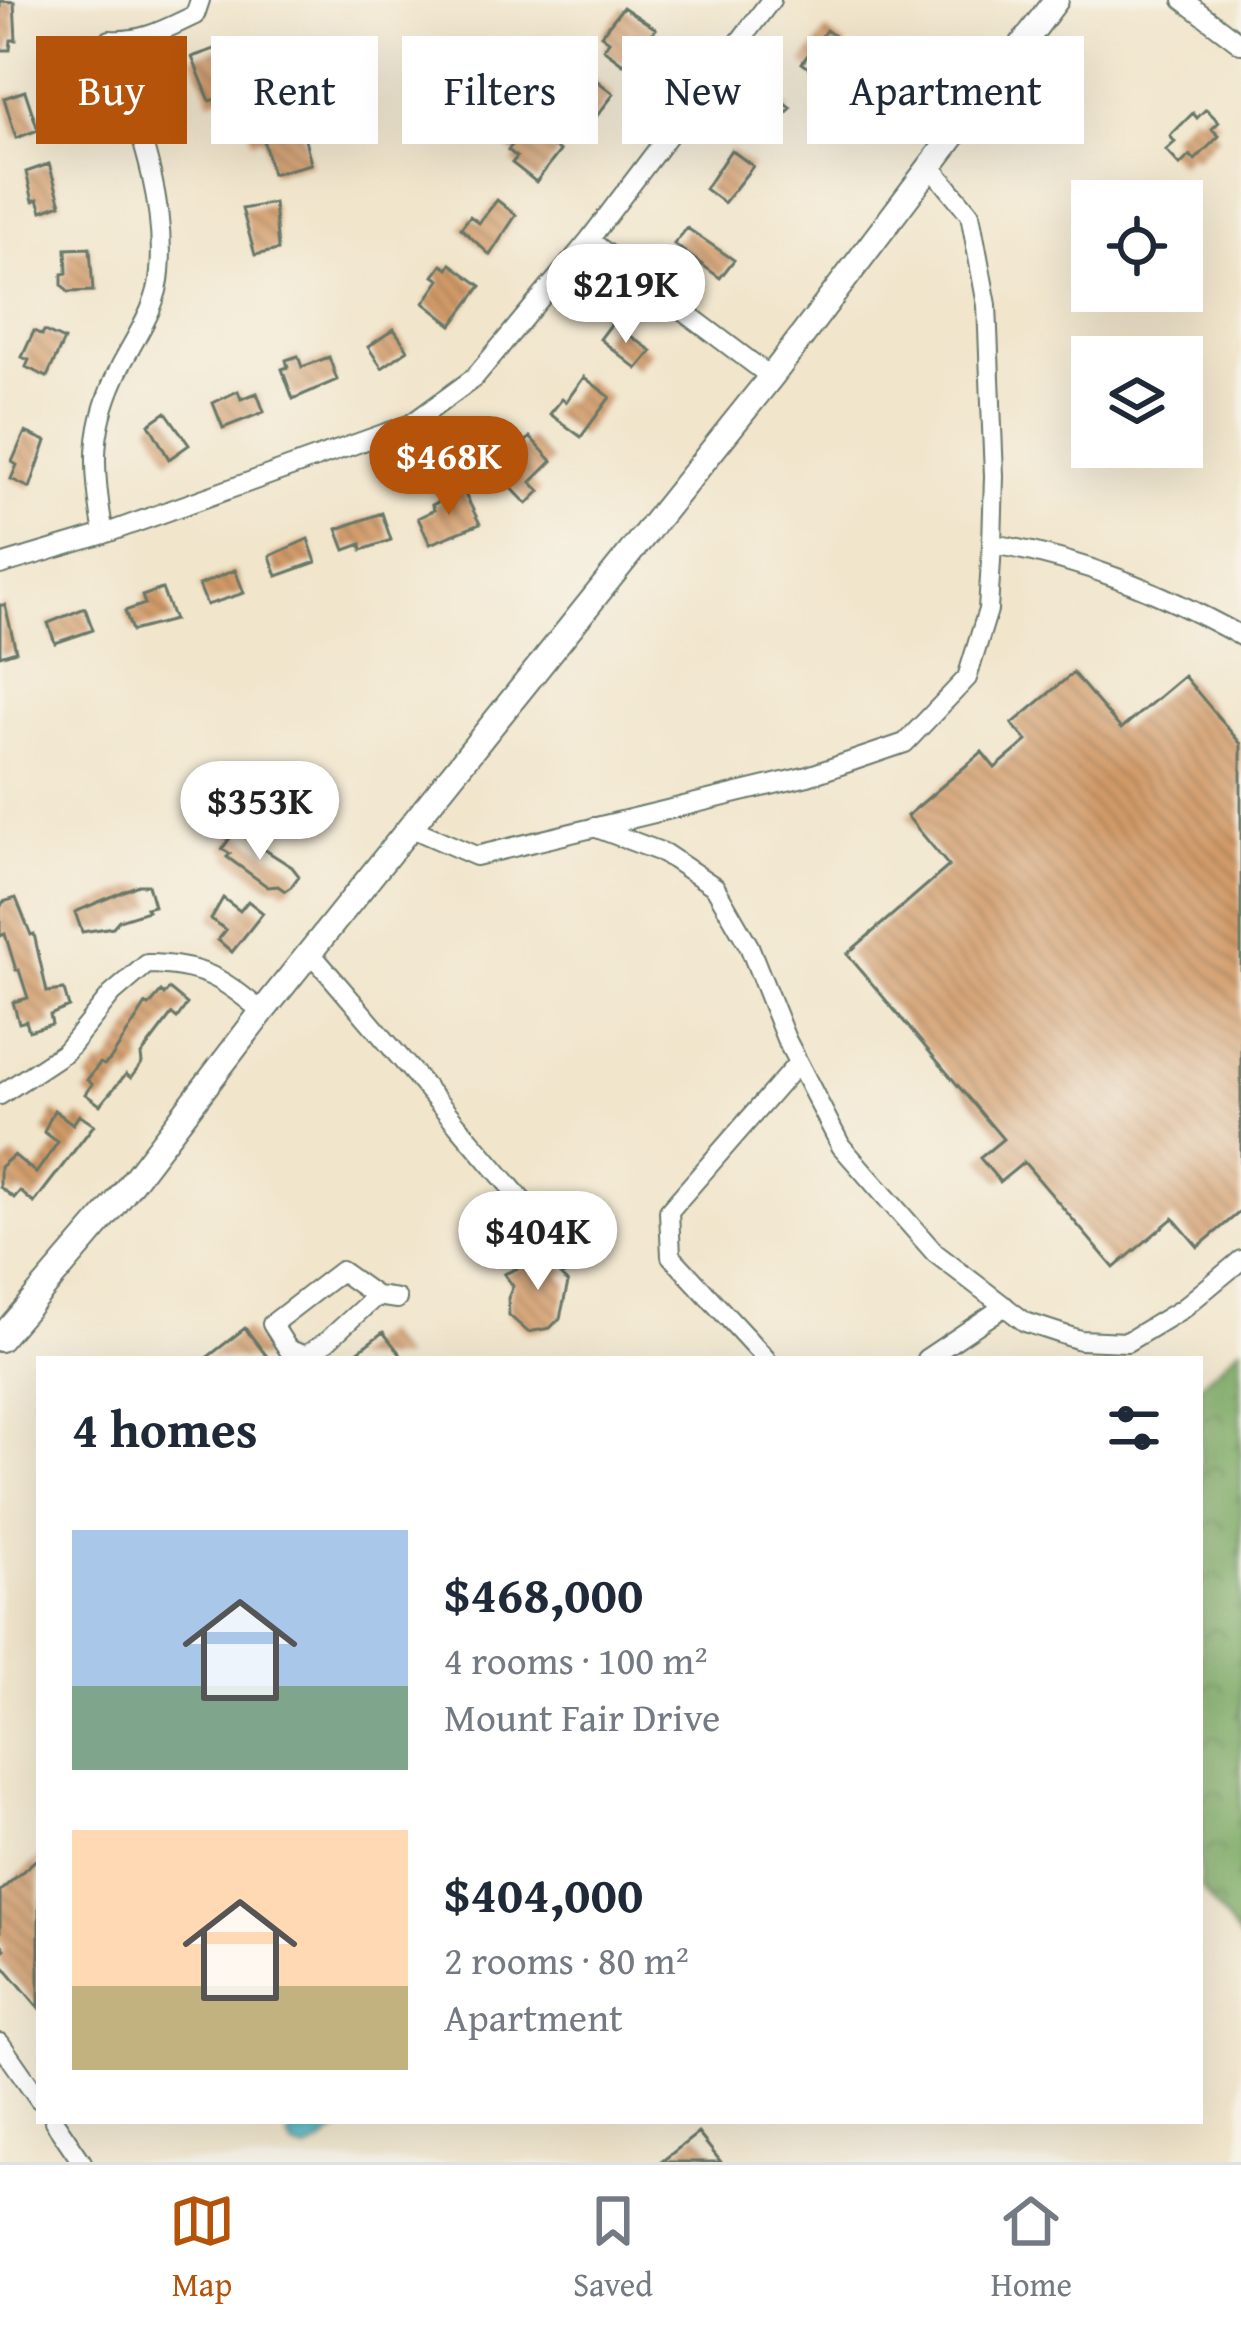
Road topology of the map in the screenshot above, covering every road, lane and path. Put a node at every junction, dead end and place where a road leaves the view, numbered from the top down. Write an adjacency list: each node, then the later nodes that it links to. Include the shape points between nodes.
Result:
1 (200, 0): 9 (street, via 195,15 162,32 110,40 148,166 160,276 98,421 93,470)
2 (771, 0): 7 (street)
3 (1056, 0): 6 (main road)
4 (1183, 0): 5 (street)
5 (1241, 44)
6 (932, 168): 8 (main road); 10 (street, via 970,214 987,305)
7 (589, 240): 8 (street); 9 (street, via 474,378 411,424)
8 (771, 377): 13 (main road)
9 (104, 534): 11 (street)
10 (992, 544): 12 (street, via 1111,572); 14 (street, via 988,610 967,678 905,743 808,776)
11 (0, 565)
12 (1241, 636)
13 (409, 827): 14 (street, via 476,856); 15 (main road)
14 (593, 827): 17 (street, via 664,854 715,887)
15 (310, 952): 16 (main road); 19 (street, via 531,1210 541,1233)
16 (262, 1012): 18 (street, via 233,986 186,965 147,964 65,1052); 23 (main road)
17 (799, 1064): 22 (street, via 841,1146 935,1253); 24 (street, via 669,1211 671,1256)
18 (1, 1091)
19 (514, 1256)
20 (1241, 1260): 22 (street, via 1127,1342 1081,1340 1025,1322)
21 (386, 1298): 21 (street, via 304,1356 288,1349 272,1324 341,1271)
22 (1005, 1306): 25 (street)
23 (0, 1339)
24 (763, 1356)
25 (930, 1356)
26 (0, 2043): 27 (street)
27 (36, 2095)
28 (56, 2124): 29 (street)
29 (82, 2162)

